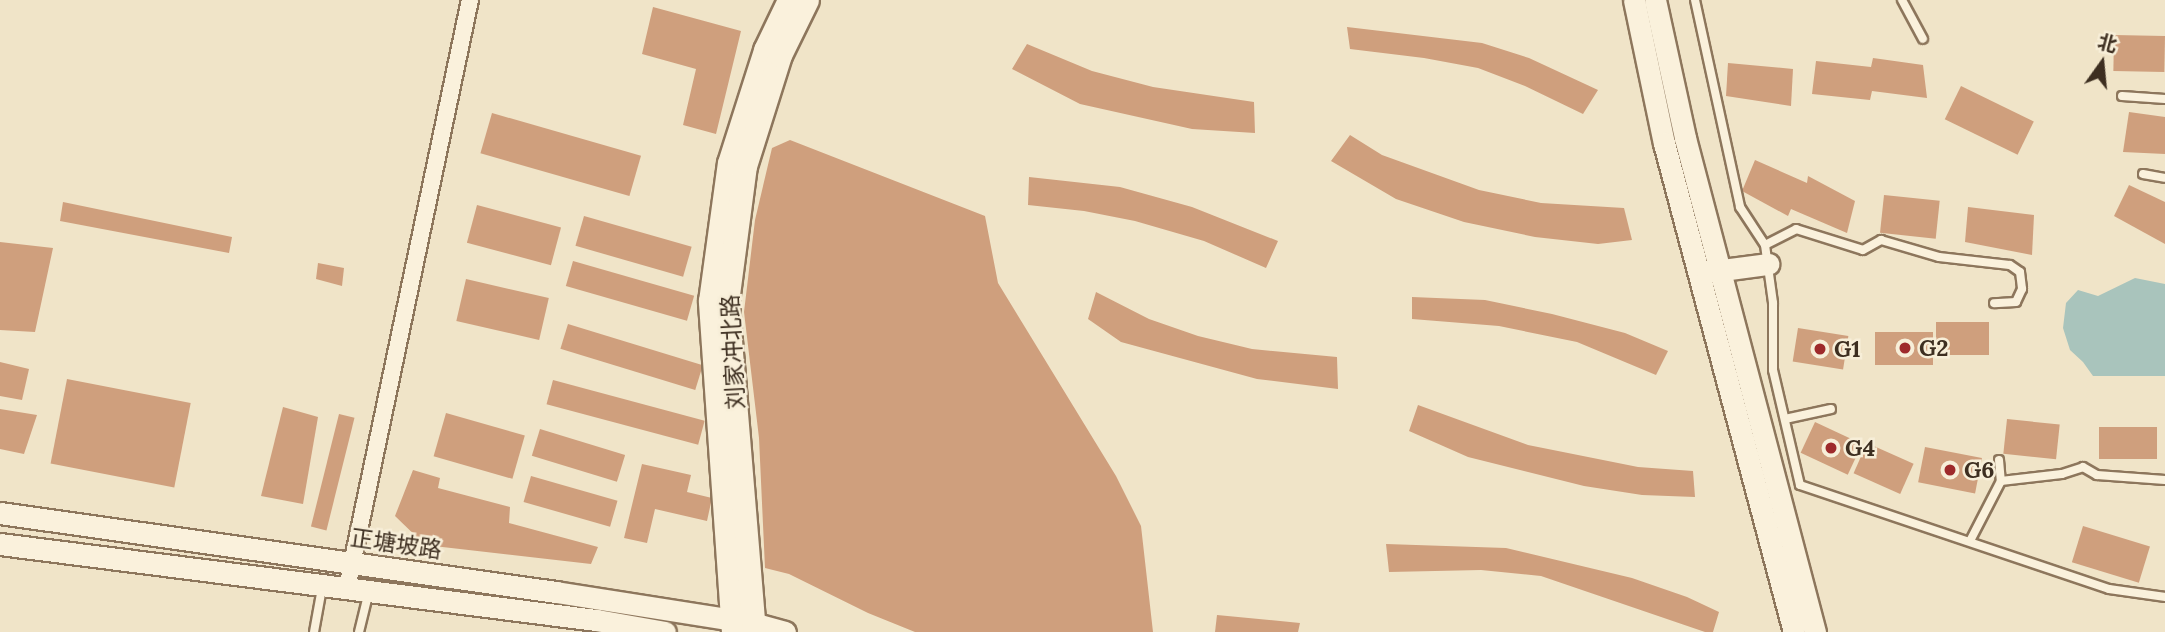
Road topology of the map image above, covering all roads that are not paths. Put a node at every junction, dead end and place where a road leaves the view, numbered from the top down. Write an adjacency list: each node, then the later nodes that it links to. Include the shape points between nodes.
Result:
1 (470, 0): 24 (street)
2 (789, 0): 30 (main road, 刘家冲北路, via 765,50 729,163 710,301)
3 (807, 0): 30 (main road, 刘家冲北路, via 780,55 745,166 727,302)
4 (1634, 0): 14 (street, via 1664,143)
5 (1655, 0): 14 (street)
6 (1695, 0): 13 (lane, via 1740,208)
7 (1902, 0): 8 (lane)
8 (1923, 39)
9 (2122, 96): 10 (lane)
10 (2165, 99)
11 (2143, 174): 12 (lane)
12 (2165, 178)
13 (1766, 254): 14 (street); 15 (lane, via 1796,229 1863,250 1881,240 1940,257 2010,265 2020,272 2022,289 2016,302); 17 (lane, via 1773,303 1773,370)
14 (1710, 272): 35 (street); 36 (street)
15 (1994, 303)
16 (1830, 409): 17 (lane)
17 (1785, 419): 22 (lane, via 1800,485)
18 (1999, 460): 20 (lane)
19 (2165, 480): 20 (lane, via 2097,475 2083,467)
20 (2001, 481): 22 (lane)
21 (0, 513): 24 (street, 正塘坡路)
22 (1970, 541): 28 (lane, via 2109,589)
23 (0, 544): 25 (street)
24 (352, 564): 26 (street); 30 (street, 正塘坡路)
25 (323, 585): 26 (street); 31 (lane)
26 (347, 588): 27 (street)
27 (369, 590): 29 (street); 32 (lane)
28 (2165, 597)
29 (595, 626): 33 (street)
30 (743, 627): 34 (street, 正塘坡路)
31 (314, 632)
32 (359, 632)
33 (665, 632)
34 (785, 632)
35 (1794, 632)
36 (1815, 632)

